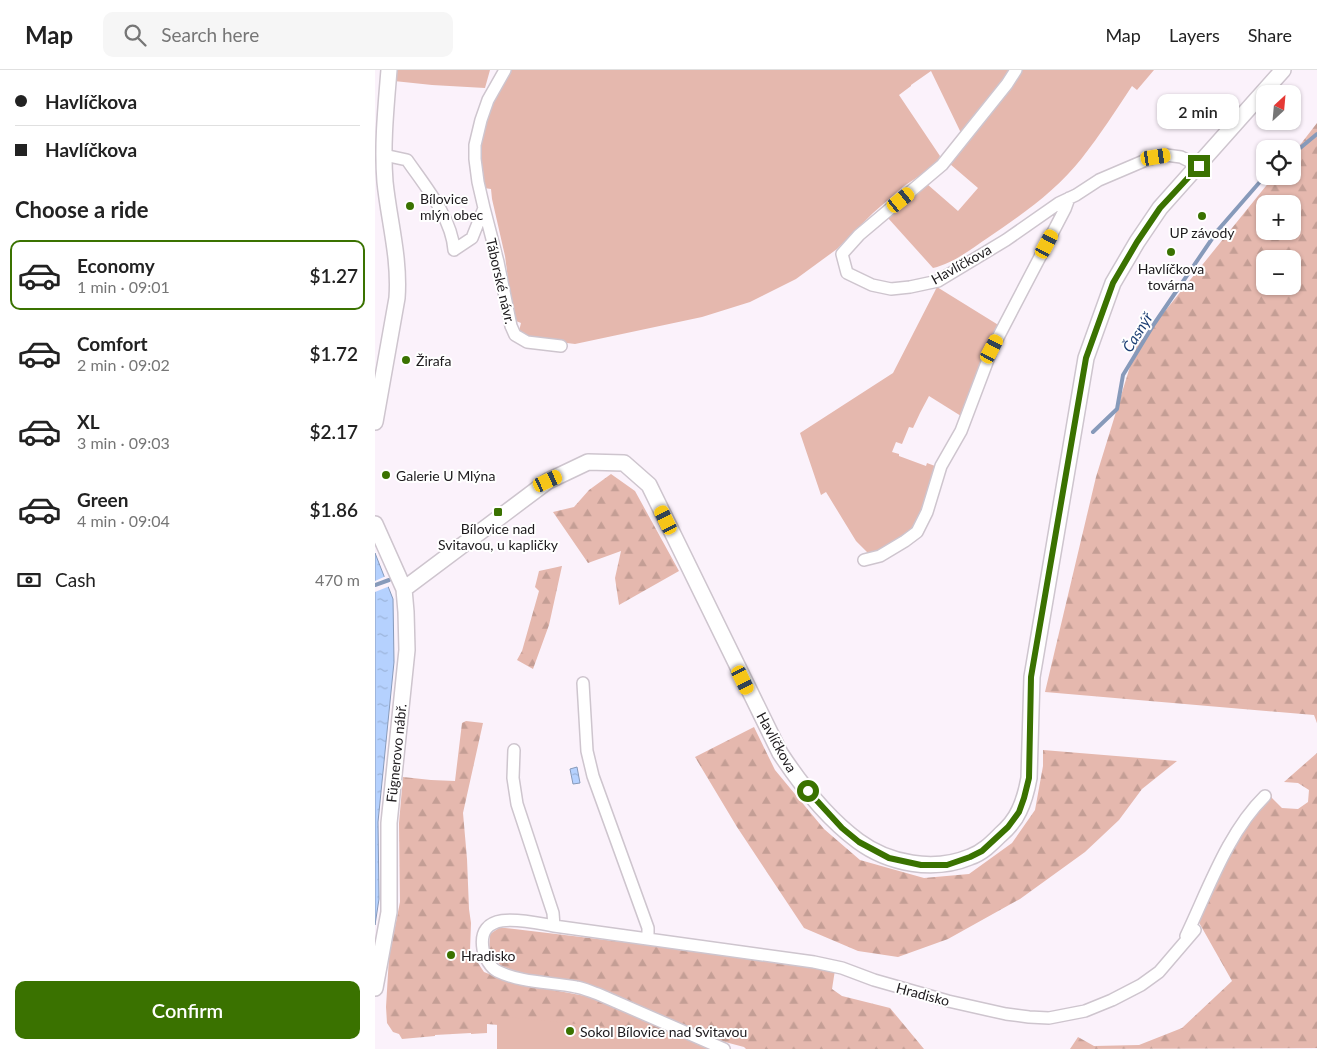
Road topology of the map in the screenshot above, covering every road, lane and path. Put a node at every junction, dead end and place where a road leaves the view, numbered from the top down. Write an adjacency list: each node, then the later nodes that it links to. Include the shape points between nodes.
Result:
1 (389, 70): 5 (main road)
2 (505, 70): 8 (street, Táborské návr., via 488,100 475,145)
3 (1015, 70): 7 (street, Havlíčkova, via 942,166 859,235 842,254 847,273 872,286 891,289 938,281)
4 (1283, 70): 6 (main road, Havlíčkova)
5 (384, 155): 8 (street, Táborské návr., via 407,160 433,197 454,250 471,238); 10 (main road, via 398,286)
6 (1199, 166): 7 (street, Havlíčkova, via 1175,155 1156,157 1099,180); 13 (main road, Havlíčkova, via 1160,208 1137,242 1113,283 1086,358 1031,677 1028,785 1019,812 982,851 947,865 921,865 889,858 859,842 842,828 808,791 780,753 649,485 625,464 588,462 548,481)
7 (1069, 198): 12 (street, via 992,349 961,431 941,466 927,512 917,532 880,556)
8 (484, 208): 9 (street, Táborské návr., via 515,335 527,342)
9 (561, 346)
10 (375, 422)
11 (375, 524): 13 (main road, Fügnerovo nábř.)
12 (864, 560)
13 (404, 589): 21 (main road, Fügnerovo nábř., via 407,650 389,823 389,912)
14 (583, 683): 19 (street, via 587,751 593,776 648,928)
15 (513, 750): 17 (street, via 517,804 553,914)
16 (1265, 796): 20 (street, Hradisko, via 1235,836)
17 (554, 926): 19 (street, Hradisko); 22 (street, Hradisko, via 500,920 484,931 483,951 495,970 599,994)
18 (1195, 930): 20 (street, Hradisko)
19 (648, 939): 20 (street, Hradisko, via 814,962 941,999 1006,1014 1049,1018 1085,1011 1113,1000 1159,972)
20 (1179, 949)
21 (375, 988)
22 (724, 1049)

